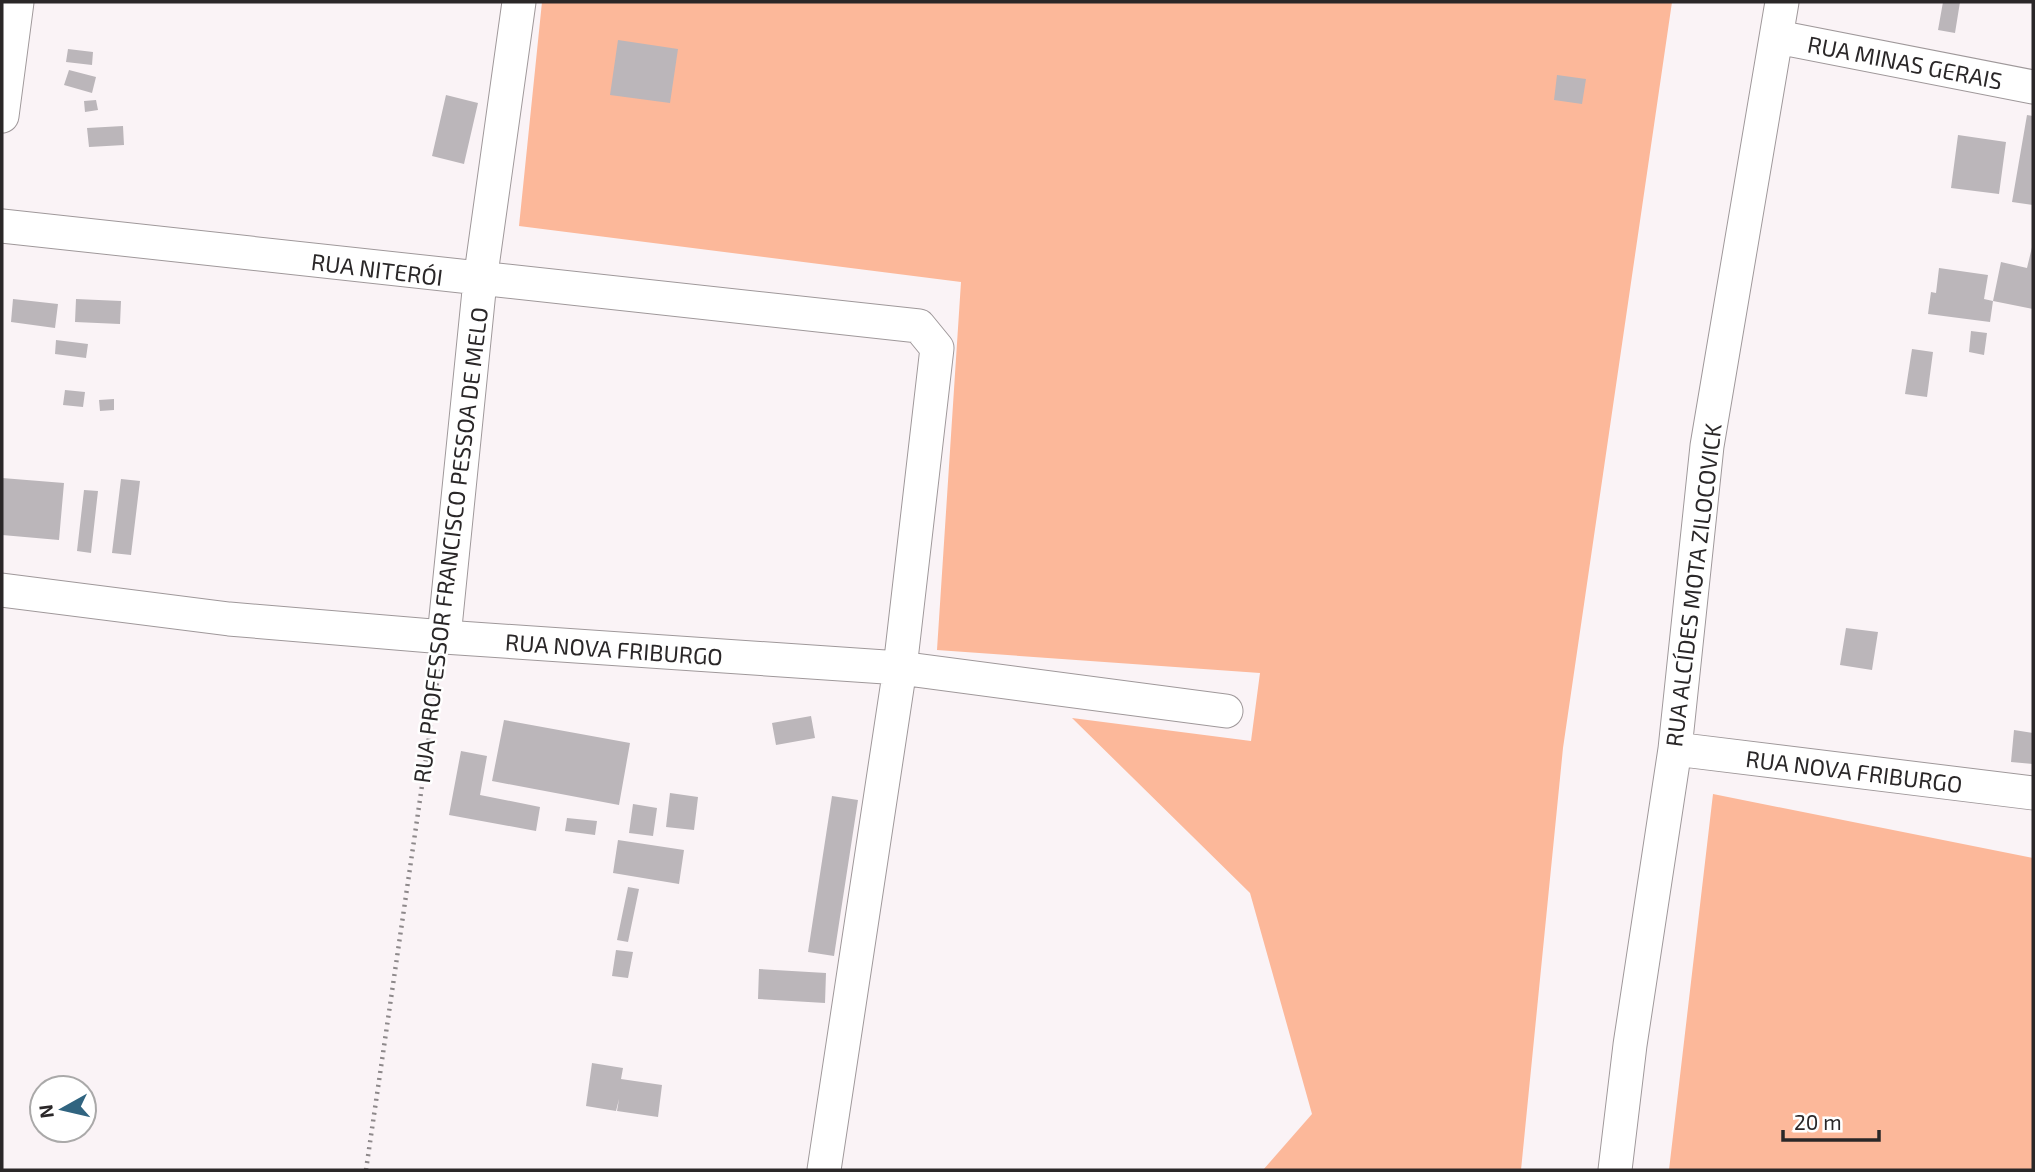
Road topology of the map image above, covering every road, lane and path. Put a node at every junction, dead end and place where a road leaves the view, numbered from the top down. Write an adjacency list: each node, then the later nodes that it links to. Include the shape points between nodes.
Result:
1 (17, 2): 6 (street)
2 (519, 2): 8 (street, RUA PROFESSOR FRANCISCO PESSOA DE MELO)
3 (1782, 2): 4 (street, RUA ALCÍDES MOTA ZILOCOVICK)
4 (1776, 37): 5 (street, RUA MINAS GERAIS); 13 (street, RUA ALCÍDES MOTA ZILOCOVICK, via 1707,446)
5 (2033, 87)
6 (2, 116)
7 (2, 226): 8 (street, RUA NITERÓI)
8 (480, 281): 10 (street, RUA PROFESSOR FRANCISCO PESSOA DE MELO); 11 (street, RUA NITERÓI, via 919,326 936,348)
9 (2, 590): 10 (street, RUA NOVA FRIBURGO, via 229,619)
10 (444, 638): 11 (street, RUA NOVA FRIBURGO); 15 (path, RUA PROFESSOR FRANCISCO PESSOA DE MELO)
11 (900, 668): 12 (street, RUA NOVA FRIBURGO); 16 (street)
12 (1226, 712)
13 (1675, 749): 14 (street, RUA NOVA FRIBURGO); 17 (street, RUA ALCÍDES MOTA ZILOCOVICK)
14 (2033, 793)
15 (366, 1170)
16 (824, 1170)
17 (1615, 1170)

